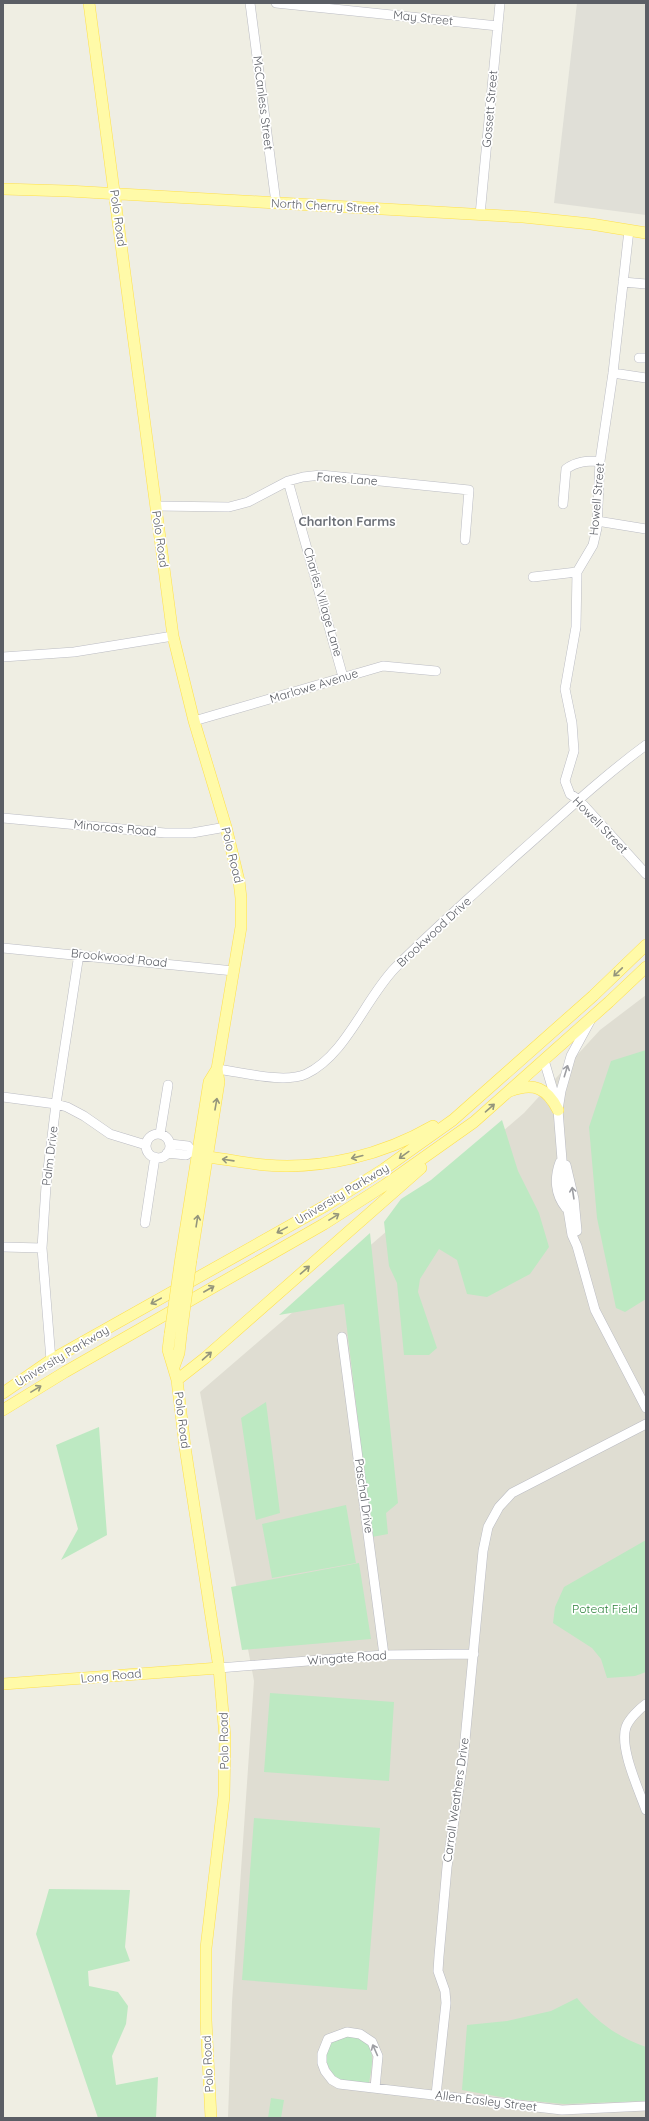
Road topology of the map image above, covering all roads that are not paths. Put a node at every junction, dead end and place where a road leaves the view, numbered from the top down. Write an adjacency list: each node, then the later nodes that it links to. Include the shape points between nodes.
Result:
1 (89, 3): 7 (main road, Polo Road)
2 (250, 3): 8 (street, McCanless Street)
3 (276, 3): 5 (street, May Street)
4 (500, 3): 5 (street, Gossett Street)
5 (498, 26): 9 (street, Gossett Street)
6 (3, 190): 7 (main road, North Cherry Street)
7 (114, 195): 8 (main road, North Cherry Street); 19 (main road, Polo Road)
8 (276, 203): 9 (main road, North Cherry Street)
9 (480, 215): 10 (main road, North Cherry Street, via 546,219)
10 (629, 230): 11 (main road, North Cherry Street); 12 (street, Howell Street)
11 (646, 233)
12 (623, 282): 13 (street); 14 (street, Howell Street)
13 (646, 284)
14 (613, 373): 15 (street); 16 (street, Howell Street)
15 (646, 378)
16 (600, 461): 18 (street, via 573,464 566,469); 20 (street, Howell Street)
17 (288, 481): 19 (street, Fares Lane, via 248,502 230,508); 22 (street, Fares Lane, via 320,475 469,490); 28 (street, Charles Village Lane)
18 (563, 504)
19 (156, 506): 25 (main road, Polo Road)
20 (596, 521): 21 (street); 23 (street, Howell Street, via 596,535)
21 (646, 529)
22 (465, 540)
23 (577, 572): 24 (street); 31 (street, Howell Street, via 576,627 565,689 572,723 574,751 565,781 570,794)
24 (533, 577)
25 (173, 636): 26 (street, via 74,652); 29 (main road, Polo Road)
26 (3, 657)
27 (436, 671): 28 (street, Marlowe Avenue, via 383,666)
28 (343, 677): 29 (street, Marlowe Avenue)
29 (194, 721): 33 (main road, Polo Road)
30 (646, 745): 31 (street, Brookwood Drive, via 607,774)
31 (579, 800): 34 (street, Howell Street); 43 (street, Brookwood Drive, via 443,921 394,969 320,1066 291,1078)
32 (3, 818): 33 (street, Minorcas Road, via 164,833 192,833)
33 (226, 827): 39 (main road, Polo Road, via 241,898 241,927)
34 (646, 874)
35 (646, 945): 41 (main road, University Parkway, one-way to 41)
36 (3, 948): 37 (street, Brookwood Road)
37 (79, 954): 39 (street, Brookwood Road); 48 (street, Palm Drive)
38 (646, 967): 40 (main road, University Parkway)
39 (234, 971): 43 (main road, Polo Road)
40 (594, 1015): 42 (main road, University Parkway); 49 (street, one-way to 40, via 564,1076 571,1056)
41 (568, 1018): 42 (main road, via 567,1027 544,1049); 46 (main road, University Parkway)
42 (544, 1060): 45 (main road, University Parkway); 49 (street)
43 (217, 1069): 54 (main road, Polo Road, via 219,1082)
44 (168, 1085): 51 (street)
45 (508, 1092): 49 (main road, via 528,1087 537,1089 552,1097); 50 (main road, University Parkway, one-way to 45)
46 (479, 1097): 54 (main road, one-way to 54, via 418,1135 380,1150 332,1162 266,1165); 63 (main road, University Parkway, one-way to 63, via 453,1120 384,1169 325,1206)
47 (3, 1098): 48 (street)
48 (56, 1104): 52 (street, via 84,1116 110,1134); 60 (street, Palm Drive, via 46,1186)
49 (558, 1110): 55 (street)
50 (460, 1133): 64 (main road, one-way to 50); 67 (main road, University Parkway, one-way to 50, via 324,1224)
51 (160, 1134): 52 (street, via 150,1136); 53 (street, via 168,1139)
52 (146, 1145): 56 (street, via 147,1152)
53 (169, 1148): 54 (street, via 186,1155); 56 (street, via 161,1158)
54 (198, 1153): 61 (main road, Polo Road, one-way to 54); 61 (main road, Polo Road, via 194,1168)
55 (562, 1157): 58 (street, via 572,1235); 58 (street, one-way to 55, via 572,1188 568,1168)
56 (155, 1158): 57 (street)
57 (145, 1223)
58 (578, 1246): 66 (street, via 595,1310)
59 (3, 1247): 60 (street)
60 (42, 1248): 63 (street, Palm Drive)
61 (186, 1258): 64 (main road, Polo Road, bridge, via 175,1334 179,1353 174,1367)
62 (342, 1338): 70 (street, Paschal Drive)
63 (51, 1360): 65 (main road, University Parkway)
64 (177, 1380): 71 (main road, Polo Road, via 186,1459)
65 (3, 1393)
66 (646, 1408)
67 (3, 1410)
68 (646, 1424): 69 (street, Carroll Weathers Drive, via 519,1488 499,1507 485,1536)
69 (474, 1654): 70 (street, Wingate Road); 76 (street, Carroll Weathers Drive, via 463,1761 447,1867 439,1956 438,1971 446,2003)
70 (384, 1655): 71 (street, Wingate Road)
71 (219, 1668): 72 (main road, Long Road); 78 (main road, Polo Road, via 225,1737 224,1796 206,1948 205,1987)
72 (3, 1684)
73 (646, 1704): 74 (street, via 626,1727 626,1749)
74 (646, 1810)
75 (375, 2088): 75 (street, Allen Easley Street, one-way to 75, via 378,2056 372,2042 360,2034 347,2032 328,2039 322,2054 322,2062 332,2080 339,2084); 76 (street, Allen Easley Street)
76 (436, 2095): 77 (street, Allen Easley Street, via 562,2110)
77 (646, 2106)
78 (211, 2118)

